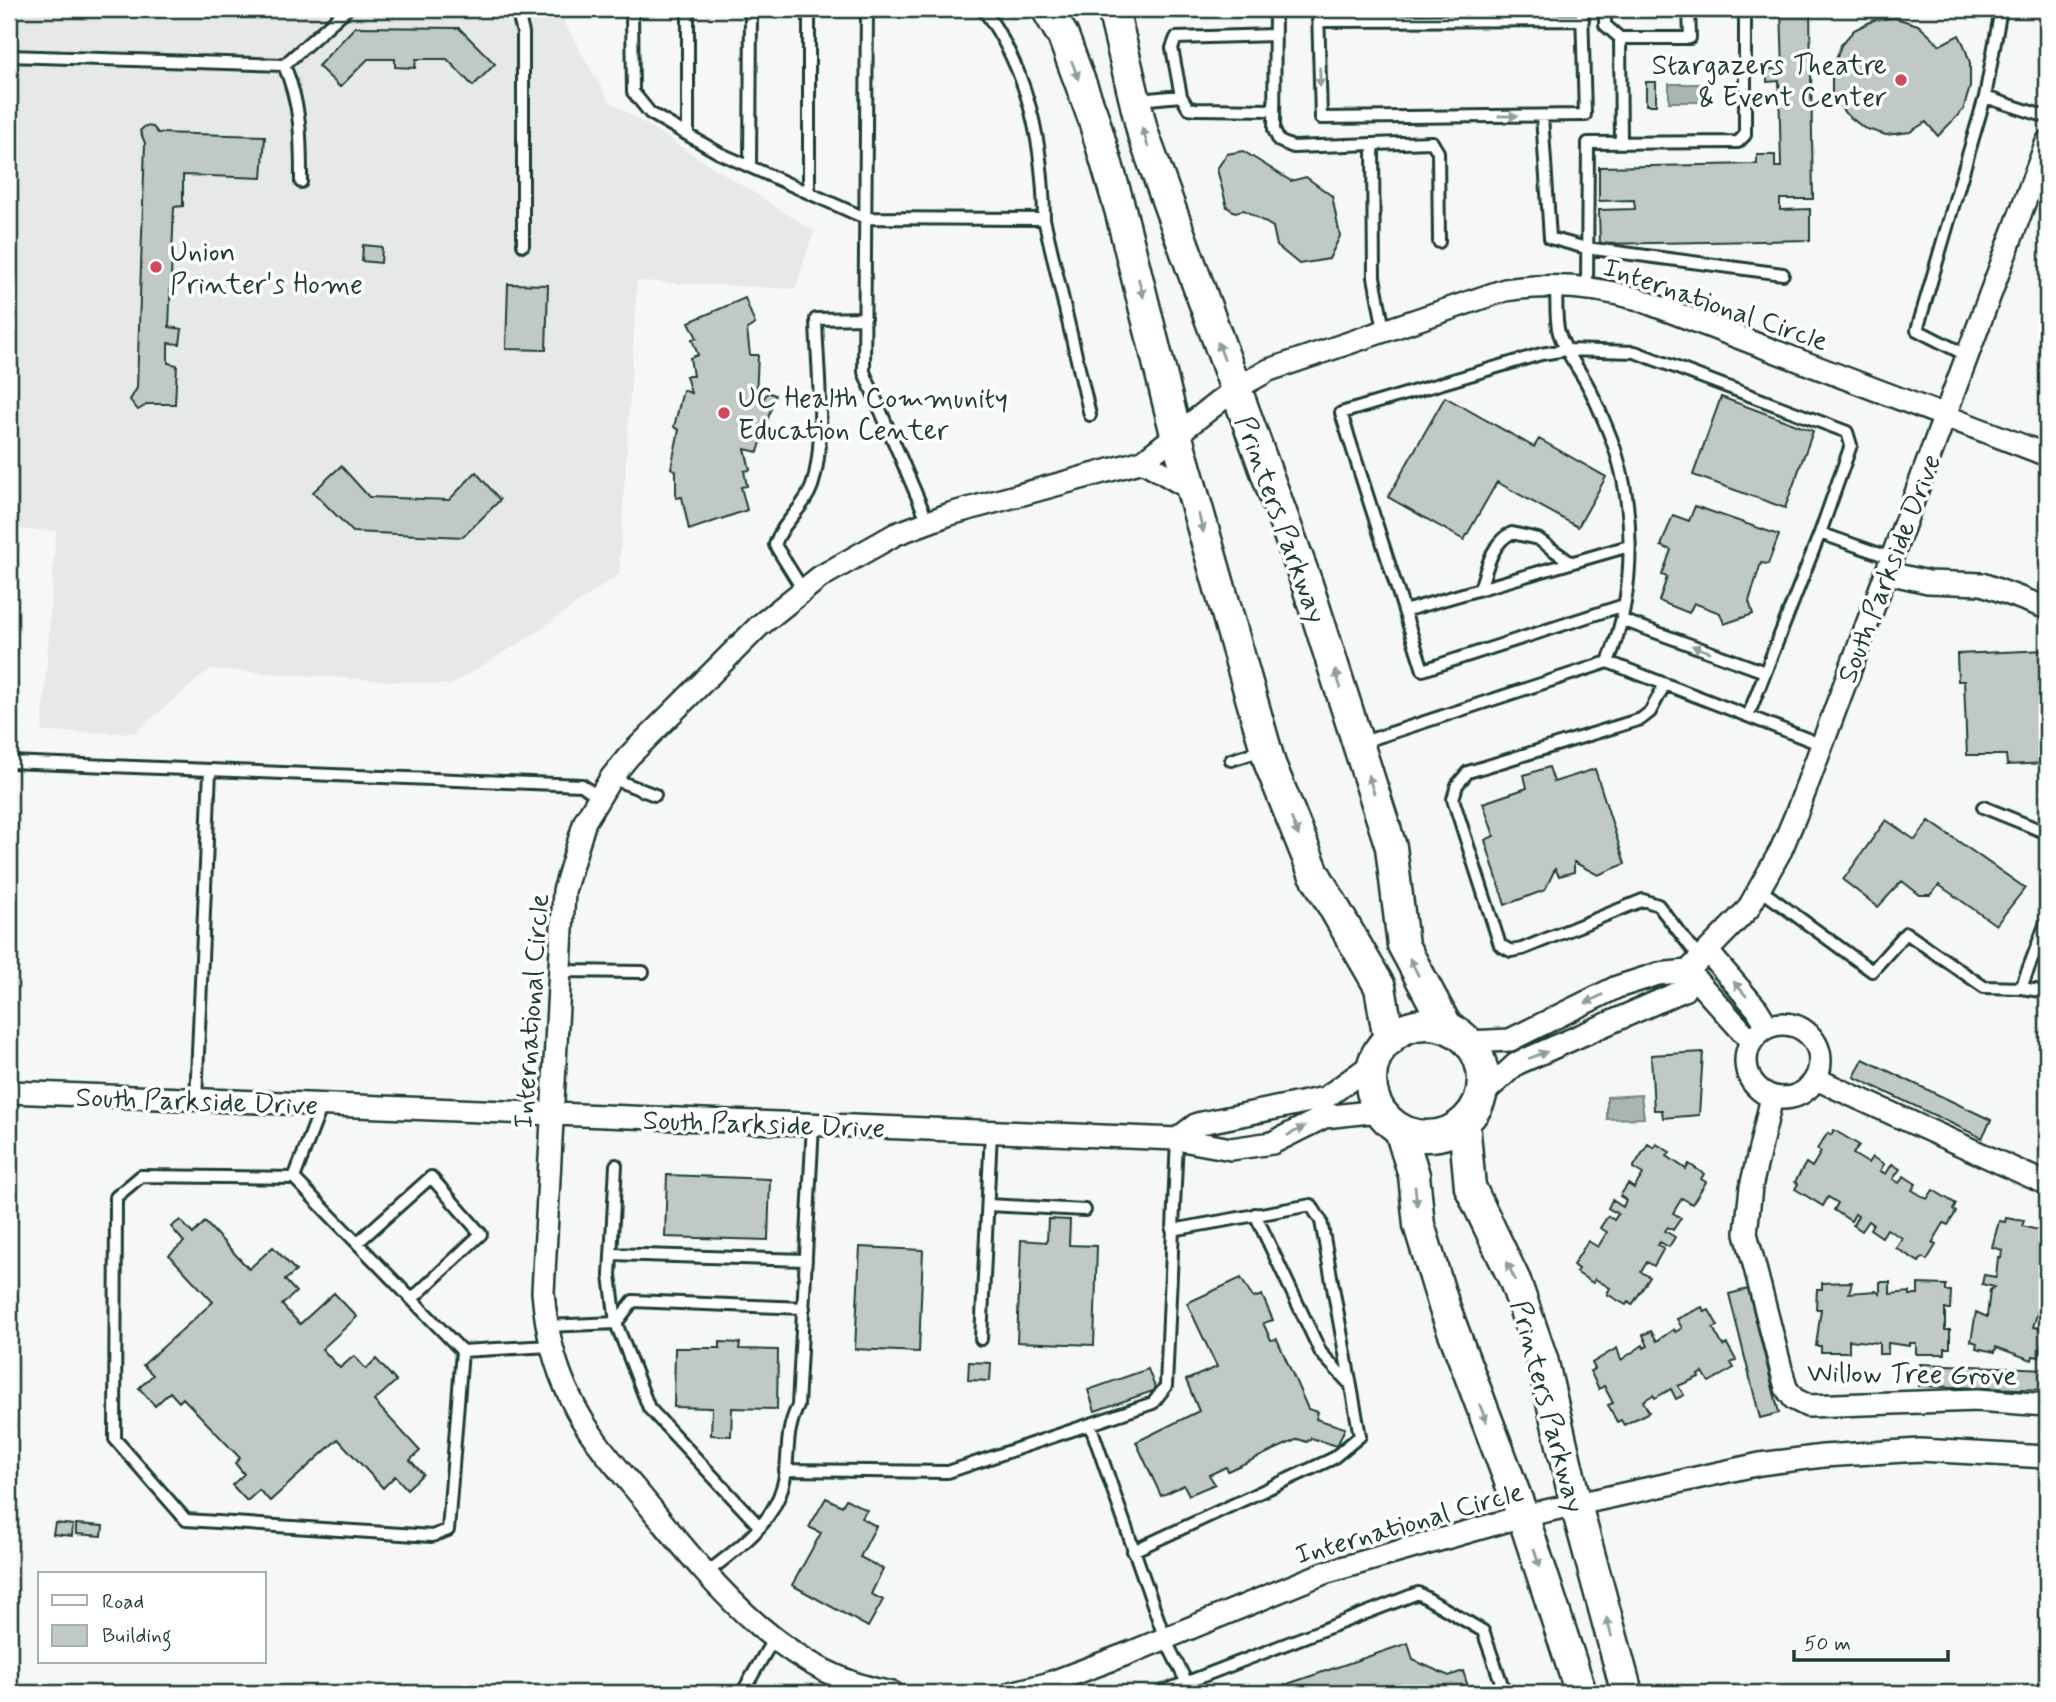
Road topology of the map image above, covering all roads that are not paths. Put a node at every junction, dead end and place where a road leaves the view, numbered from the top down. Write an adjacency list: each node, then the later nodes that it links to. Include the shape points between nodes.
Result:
1 (348, 9): 23 (lane)
2 (517, 9): 40 (lane, via 523,33)
3 (632, 9): 30 (lane, via 633,92 650,113)
4 (688, 9): 30 (lane)
5 (751, 9): 34 (lane)
6 (808, 9): 36 (lane)
7 (867, 9): 37 (lane)
8 (983, 9): 38 (lane, via 1013,59 1036,124 1044,174)
9 (1047, 9): 19 (main road)
10 (1113, 9): 26 (main road, Printers Parkway)
11 (1275, 9): 20 (lane)
12 (1605, 9): 21 (lane, via 1605,25)
13 (1689, 9): 21 (lane, via 1690,38)
14 (1745, 9): 31 (lane, via 1745,135 1738,142)
15 (2001, 9): 25 (lane)
16 (1532, 14): 17 (lane); 18 (lane)
17 (1582, 14): 28 (lane, via 1585,116)
18 (1318, 15): 28 (lane, one-way to 28, via 1321,118)
19 (1059, 22): 52 (main road, one-way to 52, via 1120,209)
20 (1274, 35): 24 (lane, via 1176,38 1172,48); 27 (lane)
21 (1620, 38): 31 (lane)
22 (9, 57): 23 (lane)
23 (284, 65): 35 (lane, via 300,116)
24 (1181, 96): 26 (lane); 27 (lane, via 1188,108)
25 (1985, 97): 29 (lane); 48 (lane, via 1917,330)
26 (1135, 101): 49 (main road, Printers Parkway, one-way to 26, via 1168,207)
27 (1274, 110): 33 (lane, via 1279,141 1293,147)
28 (1542, 116): 41 (lane, via 1550,238)
29 (2047, 117)
30 (688, 135): 34 (lane)
31 (1620, 142): 41 (lane, via 1588,143)
32 (2047, 142): 48 (street, South Parkside Drive)
33 (1373, 144): 39 (lane, via 1432,142 1438,152); 46 (lane, via 1374,277)
34 (750, 167): 36 (lane)
35 (301, 182)
36 (809, 192): 37 (lane)
37 (865, 218): 38 (lane); 45 (lane)
38 (1044, 219): 50 (lane)
39 (1439, 242)
40 (523, 245)
41 (1586, 248): 42 (lane); 44 (lane)
42 (1783, 274)
43 (1556, 286): 44 (street, International Circle); 46 (street, International Circle, via 1481,296); 47 (lane, via 1558,331)
44 (1587, 286): 51 (street, International Circle, via 1638,299)
45 (865, 318): 56 (lane, via 864,372); 62 (lane, via 816,318 819,435 812,485 775,545)
46 (1384, 330): 49 (street, International Circle, via 1269,370)
47 (1566, 350): 57 (lane, via 1635,352 1847,432 1851,445); 58 (lane, via 1588,386 1615,450); 65 (lane, via 1341,413)
48 (1968, 356): 51 (street, South Parkside Drive)
49 (1235, 389): 52 (street, International Circle); 71 (main road, Printers Parkway, one-way to 49, via 1307,584)
50 (1090, 415)
51 (1945, 416): 53 (street, International Circle); 60 (street, South Parkside Drive)
52 (1176, 434): 54 (street, International Circle); 55 (main road)
53 (2047, 455)
54 (1143, 461): 55 (street); 56 (street, International Circle)
55 (1192, 490): 73 (main road, one-way to 73)
56 (928, 522): 62 (street, International Circle, via 857,555)
57 (1820, 533): 60 (lane); 68 (lane)
58 (1629, 546): 59 (lane); 63 (lane)
59 (1570, 562): 61 (lane); 61 (lane, via 1538,540 1512,533 1500,541)
60 (1891, 566): 64 (street, via 1928,582 1982,584); 72 (street, South Parkside Drive)
61 (1480, 589): 65 (lane)
62 (803, 590): 77 (street, International Circle, via 759,626)
63 (1624, 605): 65 (lane, via 1423,670); 66 (lane)
64 (2047, 608)
65 (1404, 611)
66 (1622, 620): 67 (lane); 68 (lane, one-way to 66)
67 (1608, 662): 69 (lane); 71 (lane)
68 (1765, 672): 70 (lane)
69 (1665, 684): 70 (lane); 84 (lane, via 1642,719 1468,772 1453,799 1500,945 1511,951 1522,949 1643,900 1658,905)
70 (1748, 716): 72 (lane)
71 (1358, 744): 90 (main road, Printers Parkway, one-way to 71, via 1403,945 1391,847)
72 (1820, 744): 82 (street, South Parkside Drive, via 1781,850)
73 (1266, 749): 74 (lane); 91 (main road, one-way to 91, via 1314,873 1380,987)
74 (1231, 760)
75 (9, 762): 76 (lane)
76 (210, 770): 79 (lane, via 582,785); 98 (lane)
77 (611, 778): 78 (lane); 79 (street, International Circle)
78 (655, 795)
79 (597, 797): 85 (street, International Circle, via 577,843 564,891)
80 (1983, 807): 81 (lane)
81 (2047, 832)
82 (1761, 890): 84 (street, South Parkside Drive); 87 (lane, via 1872,971 1906,933 1984,987)
83 (2047, 920): 87 (lane)
84 (1699, 962): 89 (street, one-way to 84, via 1757,1009); 90 (street, one-way to 90, via 1617,987 1510,1041); 92 (street); 96 (street, South Parkside Drive, one-way to 84, via 1516,1065 1684,990)
85 (559, 971): 86 (lane); 100 (street, International Circle)
86 (643, 972)
87 (2021, 988): 88 (lane)
88 (2047, 992)
89 (1768, 1027): 92 (street); 94 (street, via 1792,1025 1815,1041 1820,1066)
90 (1458, 1034): 91 (main road, via 1423,1025); 96 (main road, via 1482,1065)
91 (1389, 1040): 93 (main road)
92 (1751, 1041): 97 (street, via 1745,1066 1751,1081)
93 (1371, 1065): 101 (main road, via 1371,1084); 105 (street, via 1325,1098 1197,1124)
94 (1816, 1079): 97 (street, via 1799,1095); 108 (street)
95 (9, 1092): 98 (street, South Parkside Drive)
96 (1483, 1094): 102 (main road, South Parkside Drive)
97 (1772, 1097): 123 (street, Willow Tree Grove, via 1751,1187 1746,1233 1786,1388 1794,1399 1808,1406 1977,1400)
98 (197, 1100): 99 (street, South Parkside Drive)
99 (322, 1105): 100 (street, South Parkside Drive); 107 (lane)
100 (552, 1114): 103 (street, South Parkside Drive); 119 (street, International Circle, via 543,1292)
101 (1390, 1121): 102 (main road, South Parkside Drive, via 1421,1137 1448,1132); 105 (street, South Parkside Drive, one-way to 101, via 1231,1149 1272,1143 1324,1116); 128 (main road, Printers Parkway, one-way to 128, via 1414,1175 1419,1225 1445,1309)
102 (1464, 1123): 127 (main road, Printers Parkway, one-way to 102, via 1542,1359 1515,1281 1470,1187)
103 (813, 1124): 104 (street, South Parkside Drive); 115 (lane)
104 (991, 1132): 105 (street, South Parkside Drive); 109 (lane)
105 (1177, 1139): 112 (lane)
106 (616, 1166): 114 (lane)
107 (294, 1178): 113 (lane); 121 (lane, via 141,1176 116,1197 115,1439 186,1520 432,1536 448,1530)
108 (2047, 1184)
109 (988, 1205): 110 (lane); 120 (lane)
110 (1084, 1210)
111 (1255, 1214): 112 (lane); 122 (lane, via 1321,1353); 122 (lane, via 1311,1205 1321,1221)
112 (1172, 1230): 124 (lane, via 1167,1386 1153,1403)
113 (357, 1242): 116 (lane); 116 (lane, via 431,1177 481,1234)
114 (611, 1254): 115 (lane); 118 (lane)
115 (806, 1260): 117 (lane)
116 (412, 1299): 121 (lane)
117 (804, 1308): 118 (lane, via 633,1301); 126 (lane, via 798,1406 789,1425)
118 (616, 1323): 119 (lane); 129 (lane, via 649,1408)
119 (549, 1336): 121 (lane); 131 (street, International Circle, via 560,1376 586,1428)
120 (981, 1339)
121 (462, 1351)
122 (1348, 1383): 130 (lane, via 1360,1436 1332,1459)
123 (2047, 1405)
124 (1090, 1424): 126 (lane, via 948,1472); 130 (lane)
125 (2047, 1457): 127 (street, International Circle, via 1920,1450 1823,1456 1760,1464)
126 (785, 1470): 129 (lane, via 783,1486)
127 (1576, 1505): 128 (street, International Circle); 141 (main road, Printers Parkway, one-way to 127)
128 (1523, 1516): 133 (street, International Circle, via 1324,1573); 140 (main road, Printers Parkway, one-way to 140)
129 (760, 1527): 131 (lane)
130 (1133, 1551): 133 (lane)
131 (705, 1574): 132 (street, International Circle)
132 (774, 1639): 135 (lane); 136 (street, International Circle, via 834,1673)
133 (1166, 1639): 134 (lane); 137 (street, International Circle)
134 (1189, 1688): 138 (lane); 139 (lane, via 1418,1593 1483,1631)
135 (742, 1693)
136 (892, 1693)
137 (1011, 1693)
138 (1159, 1693)
139 (1505, 1693)
140 (1581, 1693)
141 (1627, 1693)

